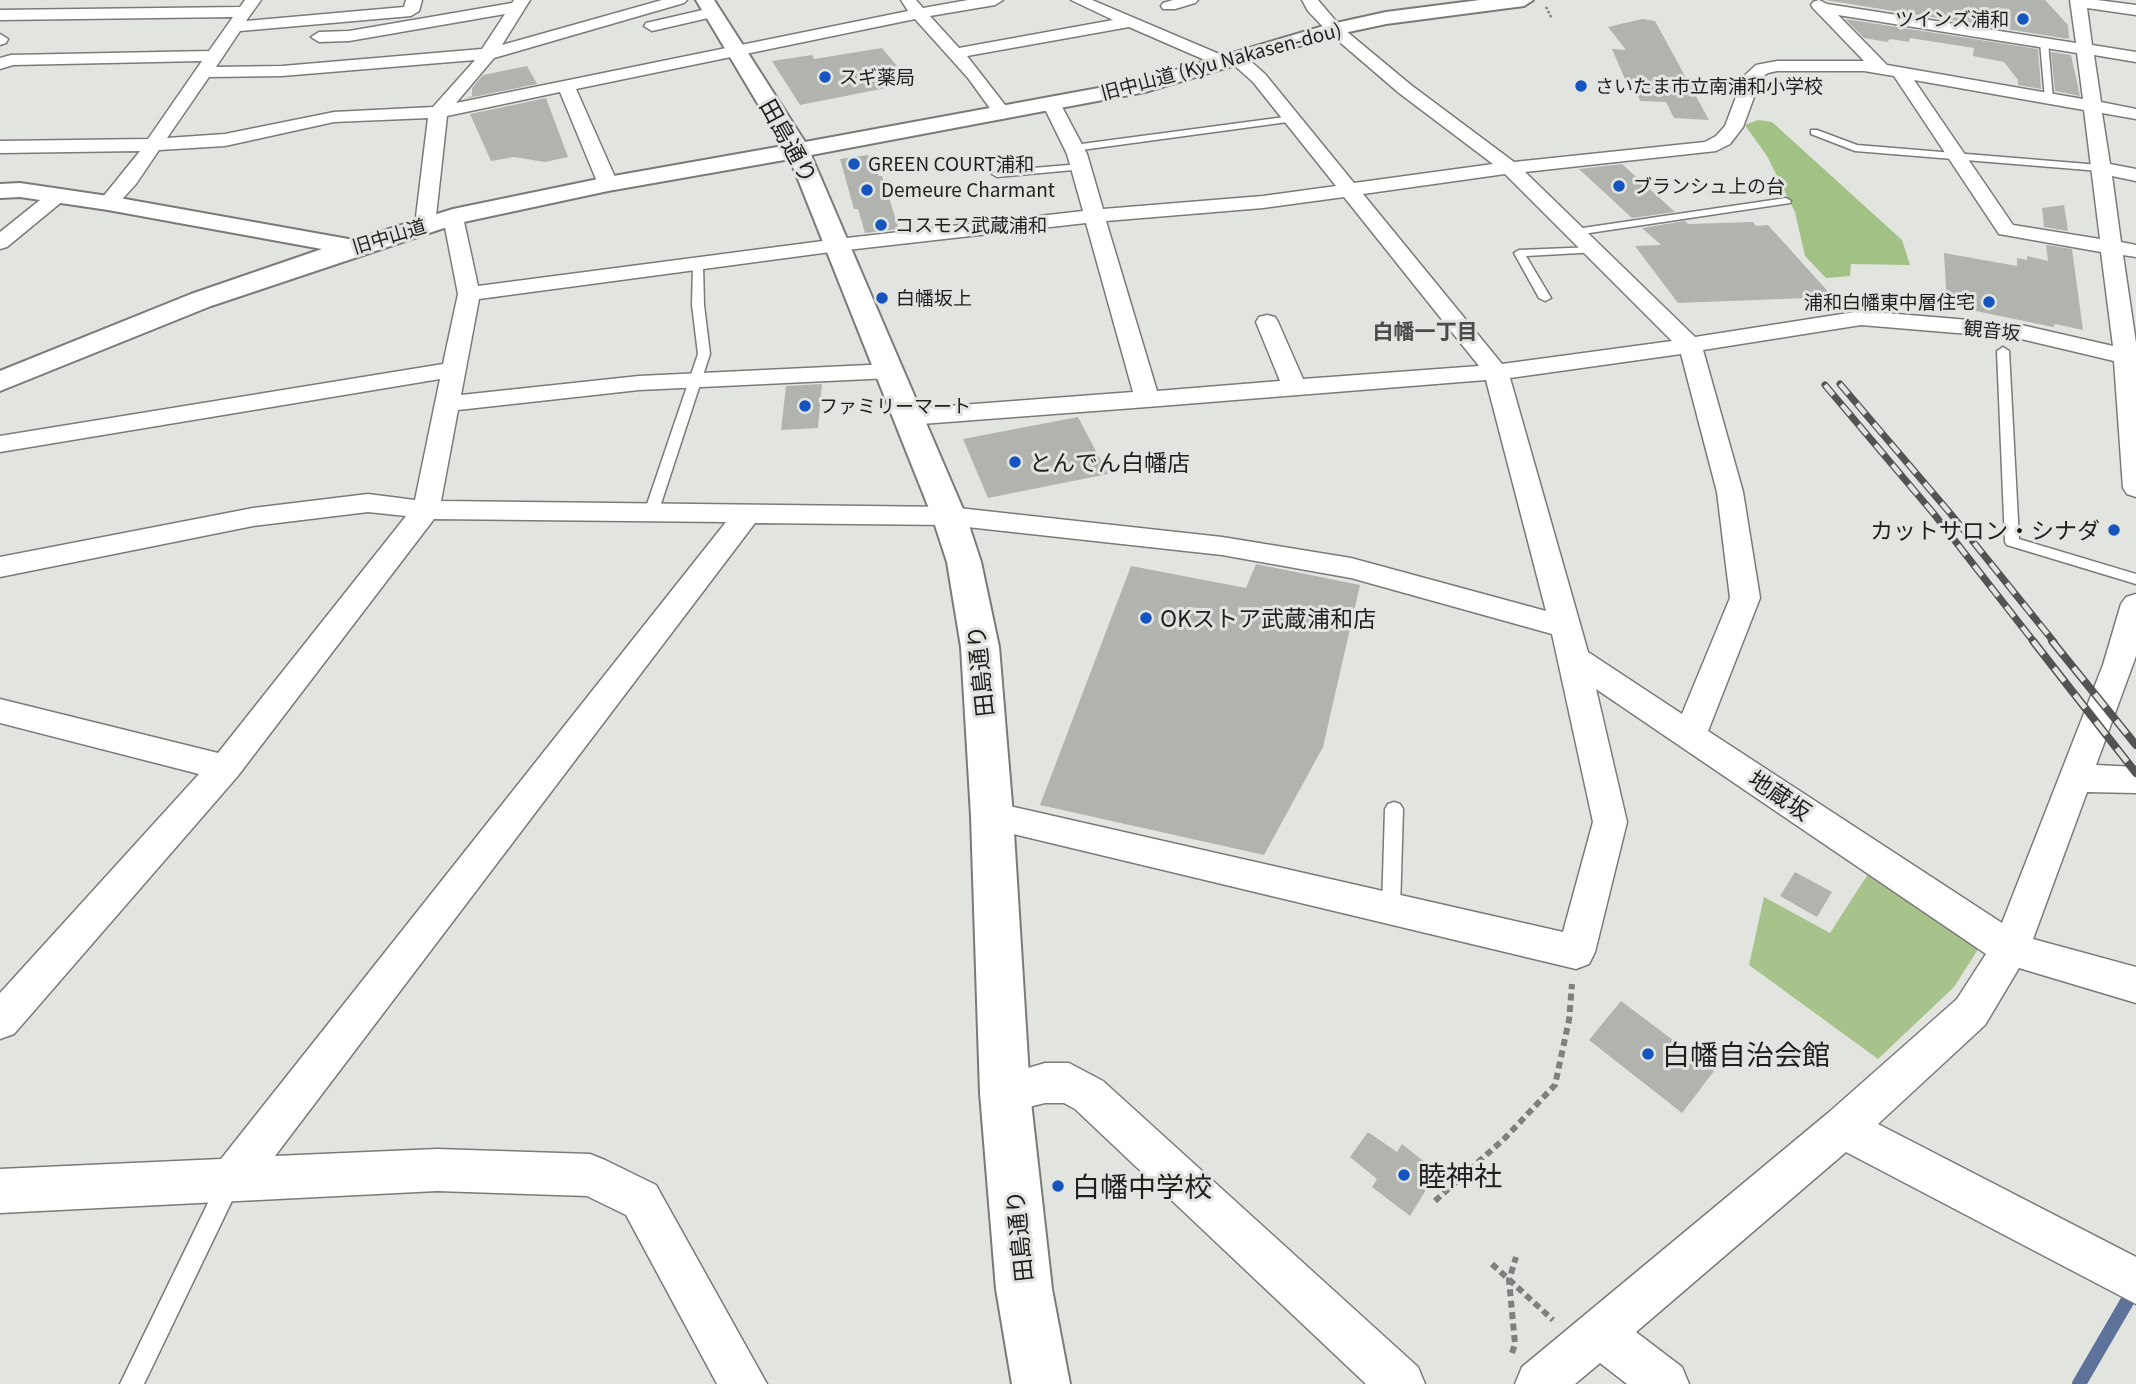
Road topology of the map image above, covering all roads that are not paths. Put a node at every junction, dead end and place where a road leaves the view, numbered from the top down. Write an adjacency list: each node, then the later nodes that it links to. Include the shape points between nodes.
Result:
1 (166, 0): 18 (street)
2 (414, 0): 20 (street, via 411,11)
3 (679, 0): 28 (street)
4 (995, 0): 14 (street)
5 (1080, 0): 21 (street)
6 (1190, 0): 15 (street)
7 (1310, 0): 24 (street)
8 (1524, 0): 10 (main road, 旧中山道 (Kyu Nakasen-dou))
9 (2078, 1): 17 (street); 26 (street)
10 (1495, 2): 24 (main road, 旧中山道 (Kyu Nakasen-dou))
11 (519, 3): 20 (street, via 316,41); 28 (street)
12 (1818, 4): 25 (street); 34 (street)
13 (249, 6): 18 (street); 22 (street)
14 (913, 6): 27 (street); 29 (street)
15 (1168, 6)
16 (708, 7): 23 (street); 27 (main road, 田島通り)
17 (2136, 10)
18 (150, 13): 19 (street)
19 (0, 15)
20 (334, 18): 22 (street)
21 (1129, 22): 29 (street); 33 (street)
22 (234, 27): 30 (street)
23 (647, 27)
24 (1334, 29): 33 (main road, 旧中山道 (Kyu Nakasen-dou)); 50 (street)
25 (2044, 42): 26 (street); 37 (lane)
26 (2084, 49): 31 (street); 39 (street)
27 (737, 51): 36 (street); 47 (main road, 田島通り)
28 (488, 54): 35 (street, via 282,71); 40 (street)
29 (957, 54): 41 (street)
30 (213, 56): 32 (street); 35 (street)
31 (2136, 57)
32 (4, 61)
33 (1233, 62): 38 (main road, 旧中山道 (Kyu Nakasen-dou)); 43 (street, via 1259,78)
34 (1890, 71): 37 (street); 48 (street); 50 (street, via 1864,66 1762,69 1753,76 1734,127 1709,147)
35 (202, 72): 45 (street)
36 (566, 86): 40 (street); 54 (street)
37 (2049, 99): 39 (street)
38 (1052, 105): 41 (main road, 旧中山道 (Kyu Nakasen-dou)); 49 (street)
39 (2091, 106): 42 (street); 51 (street)
40 (438, 112): 45 (street, via 334,117 225,141); 61 (street)
41 (1003, 114): 47 (main road, 旧中山道 (Kyu Nakasen-dou))
42 (2136, 114)
43 (1292, 118): 49 (lane); 55 (street)
44 (1814, 132): 48 (lane, via 1855,148)
45 (153, 145): 46 (street); 59 (street)
46 (0, 147)
47 (796, 150): 54 (main road, 旧中山道); 64 (main road, 田島通り)
48 (1955, 155): 51 (lane); 65 (street, via 2006,230)
49 (1077, 158): 52 (lane); 60 (street)
50 (1510, 167): 55 (street); 62 (street)
51 (2100, 168): 53 (street); 65 (street)
52 (996, 174)
53 (2136, 175)
54 (608, 184): 61 (main road, 旧中山道)
55 (1349, 189): 60 (street, via 1263,202); 78 (street)
56 (0, 191): 57 (main road)
57 (57, 195): 59 (main road); 63 (street)
58 (1786, 201): 62 (lane)
59 (108, 203): 66 (main road)
60 (1096, 216): 64 (street); 82 (street)
61 (439, 221): 66 (main road, 旧中山道); 70 (street)
62 (1576, 232): 67 (street)
63 (0, 243)
64 (838, 245): 69 (street); 77 (main road, 田島通り)
65 (2111, 246): 68 (street); 75 (street)
66 (354, 247): 80 (main road, 旧中山道, via 201,300)
67 (1594, 250): 71 (lane, via 1519,253); 73 (street)
68 (2136, 251)
69 (698, 264): 70 (street); 79 (lane, via 704,354)
70 (469, 294): 76 (street)
71 (1545, 299)
72 (1267, 322): 81 (street)
73 (1690, 345): 75 (street, 観音坂, via 1861,318 2017,331); 78 (street, 観音坂); 96 (street, via 1730,492 1745,598)
74 (2003, 351): 92 (lane, via 2011,541)
75 (2131, 357): 86 (street)
76 (454, 369): 83 (street); 85 (street)
77 (890, 371): 79 (street); 84 (main road, 田島通り)
78 (1496, 372): 81 (street, 観音坂); 94 (street)
79 (697, 380): 83 (street); 88 (lane)
80 (0, 382)
81 (1295, 389): 82 (street, 観音坂)
82 (1147, 400): 84 (street, 観音坂)
83 (447, 404): 87 (street)
84 (908, 417): 90 (main road, 田島通り)
85 (0, 444)
86 (2136, 488)
87 (426, 510): 88 (street, 地蔵坂); 91 (street, 地蔵坂, via 368,503 253,517); 97 (street)
88 (651, 513): 89 (street, 地蔵坂)
89 (747, 514): 90 (street, 地蔵坂); 108 (street)
90 (949, 516): 94 (street, 地蔵坂, via 1222,546 1352,568); 101 (main road, 田島通り, via 964,562 980,647)
91 (0, 567)
92 (2136, 579)
93 (2136, 604): 98 (street)
94 (1570, 643): 96 (street, 地蔵坂); 102 (street, via 1610,822 1576,952)
95 (0, 711): 97 (street)
96 (1690, 735): 103 (street, 地蔵坂)
97 (225, 768): 105 (street)
98 (2076, 778): 99 (street); 103 (street)
99 (2136, 780)
100 (1394, 809): 102 (lane)
101 (992, 816): 102 (street); 106 (main road, 田島通り)
102 (1391, 909)
103 (1997, 941): 104 (street, 地蔵坂); 107 (street, via 1970,1012)
104 (2136, 985)
105 (0, 1021)
106 (1005, 1093): 114 (main road, 田島通り, via 1024,1289); 115 (street, via 1045,1083 1069,1083 1089,1095)
107 (1843, 1128): 110 (street); 111 (street)
108 (231, 1180): 109 (street); 112 (lane); 113 (street, via 437,1170 590,1175 640,1200)
109 (0, 1191)
110 (2136, 1281)
111 (1590, 1340): 116 (street); 117 (street)
112 (132, 1384)
113 (743, 1384)
114 (1041, 1384)
115 (1401, 1384)
116 (1539, 1384)
117 (1665, 1384)

